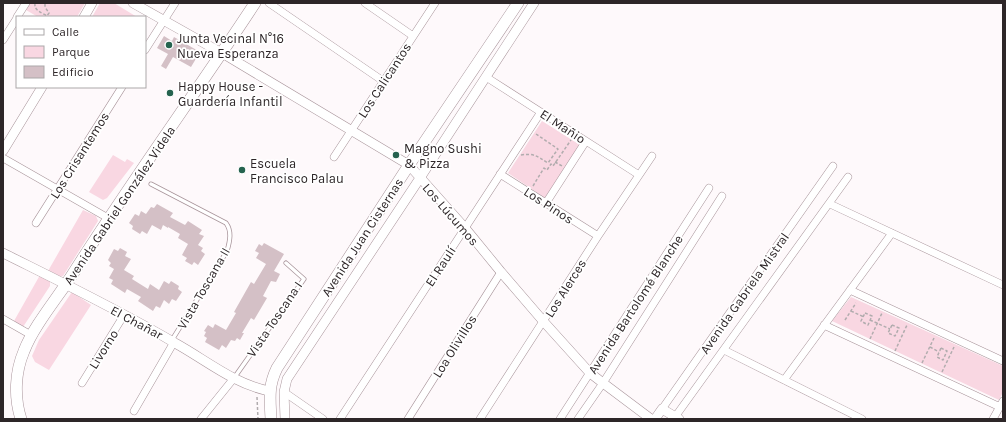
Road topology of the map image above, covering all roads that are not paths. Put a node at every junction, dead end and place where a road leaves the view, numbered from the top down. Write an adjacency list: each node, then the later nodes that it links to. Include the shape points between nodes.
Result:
1 (26, 3): 11 (street)
2 (92, 3): 12 (street)
3 (133, 3): 14 (street, Los Lúcumos)
4 (175, 3): 14 (street)
5 (255, 3): 18 (main road, Avenida Gabriel González Videla)
6 (269, 3): 20 (street)
7 (365, 3): 15 (street)
8 (435, 3): 15 (street, Los Calicantos)
9 (518, 3): 30 (main road, Avenida Juan Cisternas)
10 (534, 3): 19 (street, Avenida Juan Cisternas)
11 (18, 16)
12 (85, 16)
13 (16, 19): 16 (street)
14 (164, 21): 17 (street); 18 (street, Los Lúcumos)
15 (413, 36): 20 (street, Los Calicantos)
16 (3, 40)
17 (146, 48)
18 (222, 54): 24 (street, Los Lúcumos); 42 (main road, Avenida Gabriel González Videla)
19 (486, 76): 23 (street, El Mañio); 35 (street, Avenida Juan Cisternas)
20 (383, 81): 24 (street, Los Calicantos)
21 (41, 88): 26 (street)
22 (121, 88): 38 (street, Los Crisantemos)
23 (541, 112): 25 (street, El Mañio); 32 (street, El Raulí)
24 (351, 131): 28 (street, Los Calicantos); 30 (street, Los Lúcumos)
25 (586, 141): 33 (street, El Mañio); 40 (street)
26 (3, 151)
27 (652, 156): 33 (street, Los Alerces)
28 (334, 157)
29 (3, 158): 38 (street)
30 (409, 165): 35 (street, Los Lúcumos); 66 (main road, Avenida Juan Cisternas, via 278,368)
31 (833, 166): 69 (street, Avenida Gabriela Mistral)
32 (500, 174): 40 (street, Los Pinos); 44 (street, El Raulí)
33 (640, 175): 46 (street, Los Alerces)
34 (848, 177): 41 (street, Avenida Gabriela Mistral)
35 (420, 178): 44 (street, Los Lúcumos); 67 (street, Avenida Juan Cisternas, via 287,379)
36 (151, 184): 58 (lane, Vista Toscana II, via 226,223 229,228 230,241 227,251)
37 (709, 188): 61 (street, Avenida Bartolomé Blanche)
38 (57, 189): 42 (street); 43 (street, Los Crisantemos)
39 (722, 196): 65 (street, Avenida Bartolomé Blanche)
40 (546, 203): 46 (street, Los Pinos)
41 (830, 204): 45 (street); 59 (street, Avenida Gabriela Mistral)
42 (108, 218): 50 (main road, Avenida Gabriel González Videla)
43 (36, 223)
44 (465, 228): 49 (street, Los Lúcumos); 77 (street, El Raulí)
45 (892, 233): 51 (street); 52 (street)
46 (598, 236): 55 (street, Los Alerces)
47 (3, 253): 50 (street, El Chañar)
48 (286, 263): 62 (lane, Vista Toscana I, via 304,279)
49 (501, 272): 55 (street, Los Lúcumos); 78 (street, Loa Olivillos)
50 (66, 285): 53 (street, El Chañar); 57 (main road, Avenida Gabriel González Videla)
51 (1003, 285)
52 (850, 290): 56 (street); 60 (street)
53 (124, 315): 58 (street, El Chañar); 64 (street, Livorno)
54 (3, 319): 57 (street)
55 (544, 322): 61 (street, Los Lúcumos); 79 (street, Los Alerces)
56 (824, 325): 63 (street); 68 (street, via 939,379)
57 (31, 335): 72 (main road, Avenida Gabriel González Videla, via 21,359 17,380 17,402)
58 (173, 341): 62 (street, El Chañar); 70 (street)
59 (724, 350): 63 (street); 71 (street, Avenida Gabriela Mistral)
60 (1003, 361)
61 (590, 373): 65 (street, Los Lúcumos); 80 (street, Avenida Bartolomé Blanche)
62 (234, 378): 66 (street, El Chañar, via 256,389); 73 (street)
63 (784, 380): 84 (street)
64 (82, 383)
65 (603, 383): 81 (street, Avenida Bartolomé Blanche); 82 (street, Los Lúcumos)
66 (269, 392): 74 (main road, Avenida Juan Cisternas)
67 (284, 392): 75 (street, Avenida Juan Cisternas); 76 (street)
68 (1001, 404): 85 (street)
69 (662, 409): 71 (street); 83 (street, Avenida Gabriela Mistral)
70 (134, 411)
71 (676, 418)
72 (21, 419)
73 (201, 419)
74 (271, 419)
75 (285, 419)
76 (323, 419)
77 (340, 419)
78 (408, 419)
79 (480, 419)
80 (560, 419)
81 (578, 419)
82 (651, 419)
83 (655, 419)
84 (862, 419)
85 (993, 419)

